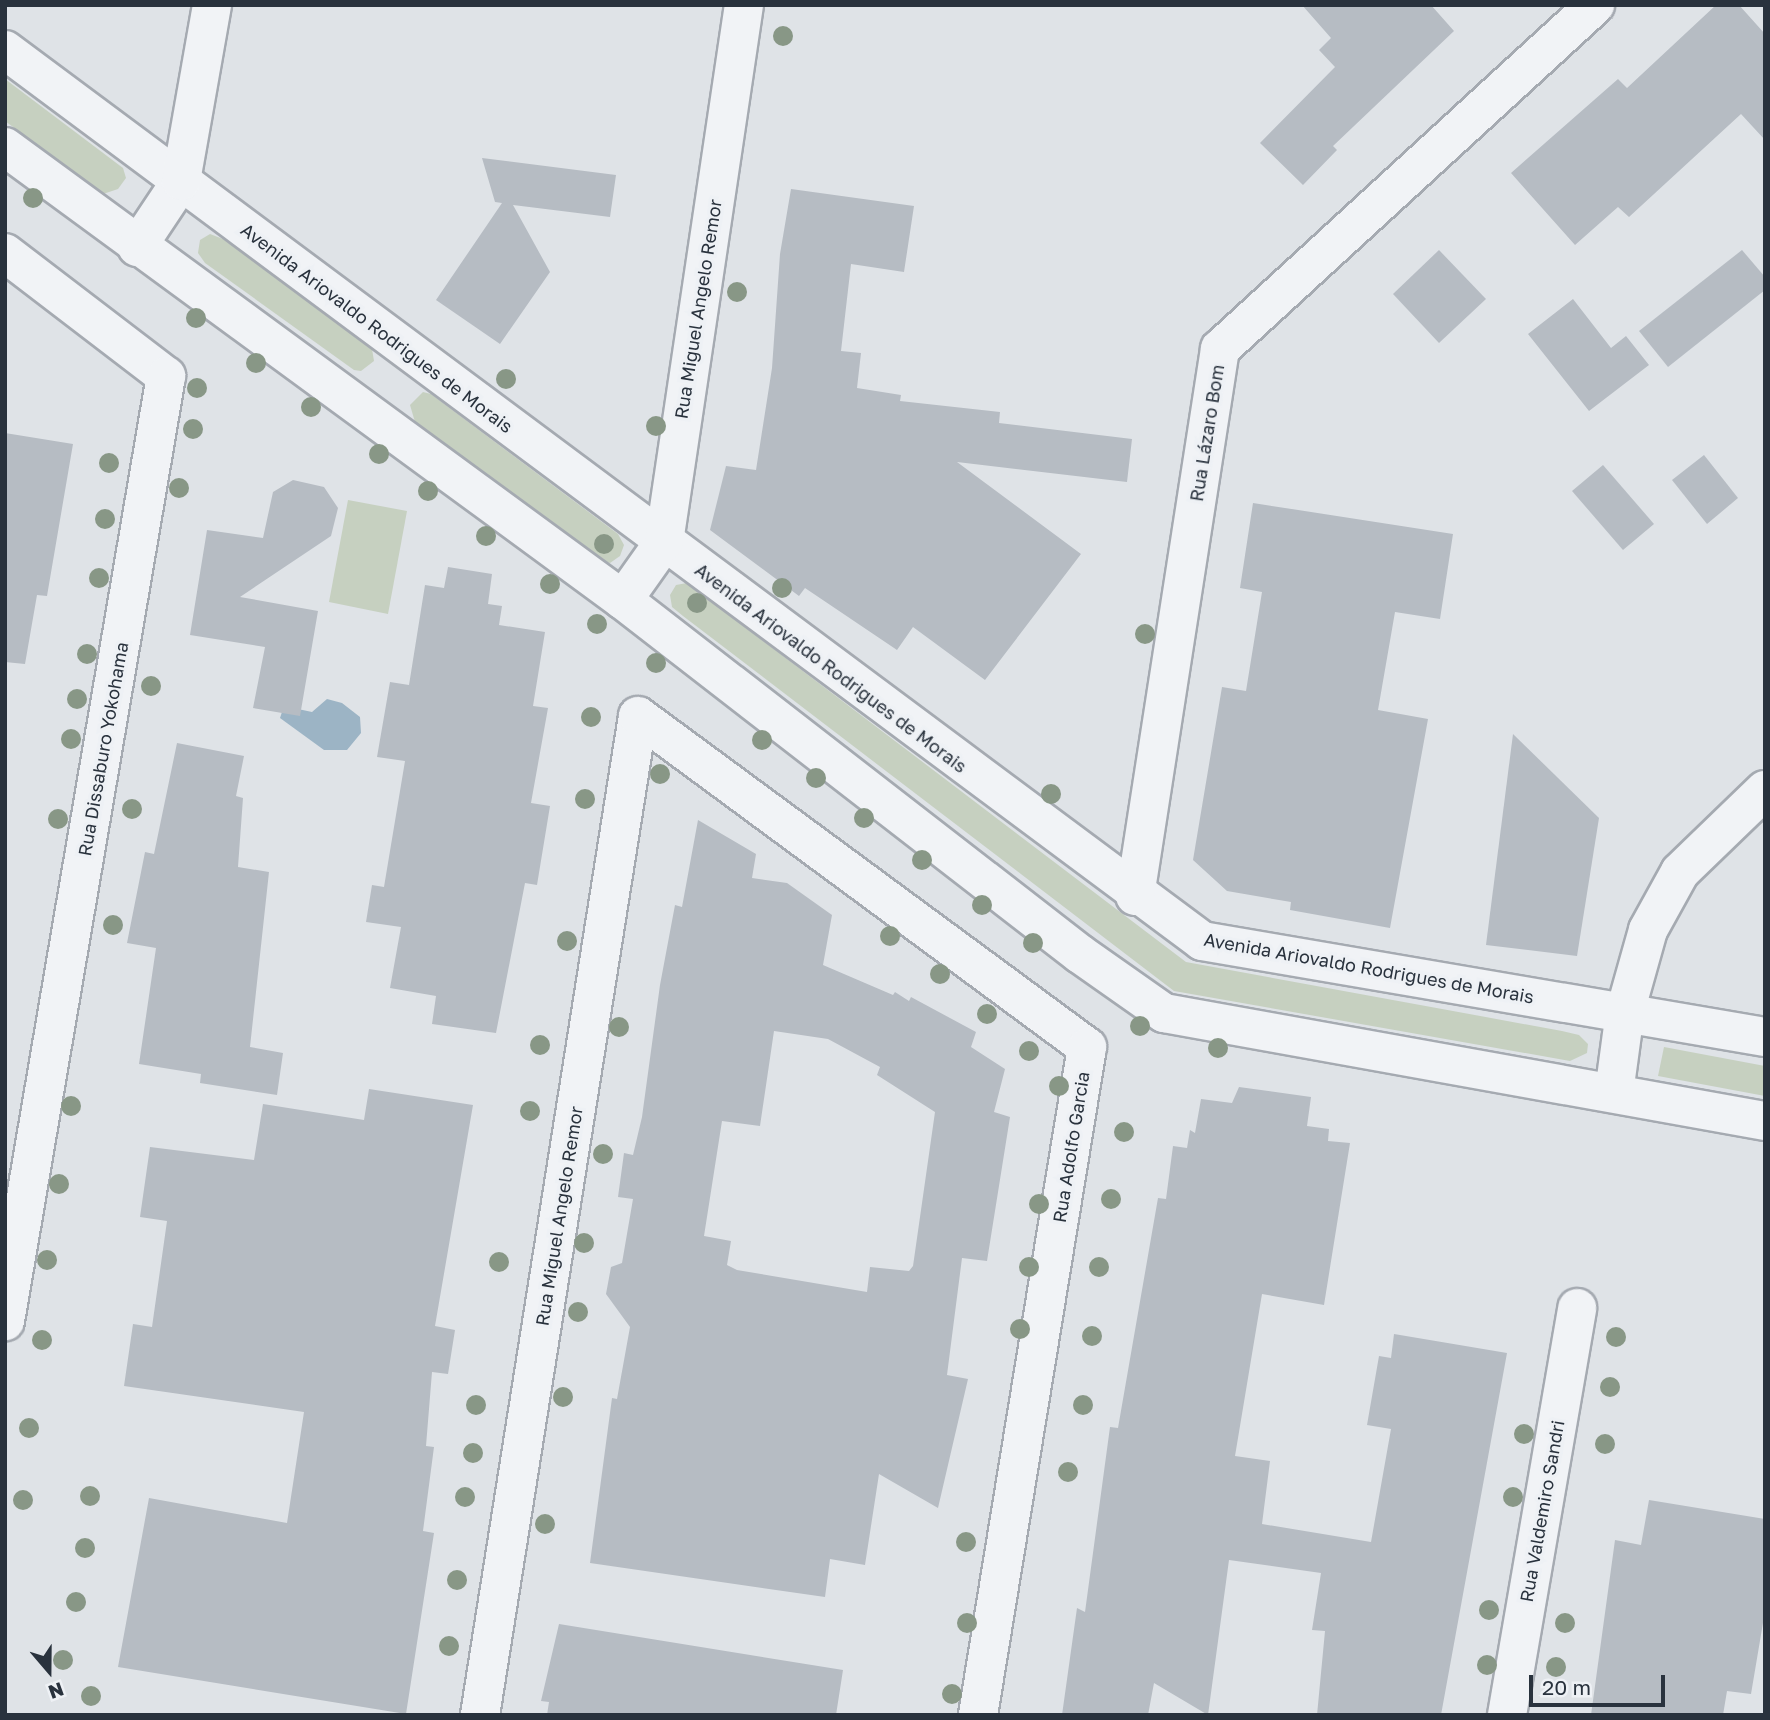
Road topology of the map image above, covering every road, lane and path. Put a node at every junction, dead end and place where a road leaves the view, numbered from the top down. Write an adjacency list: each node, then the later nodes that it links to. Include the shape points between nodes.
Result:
1 (212, 5): 6 (street)
2 (744, 5): 9 (street, Rua Miguel Angelo Remor)
3 (1595, 5): 13 (street, Rua Lázaro Bom, via 1220,349)
4 (5, 50): 6 (street, Avenida Ariovaldo Rodrigues de Morais)
5 (5, 147): 7 (street)
6 (181, 181): 7 (street); 9 (street, Avenida Ariovaldo Rodrigues de Morais)
7 (137, 247): 10 (street)
8 (5, 253): 19 (street, Rua Dissaburo Yokohama, via 166,376)
9 (664, 542): 10 (street, Rua Miguel Angelo Remor); 13 (street, Avenida Ariovaldo Rodrigues de Morais)
10 (623, 600): 16 (street, via 1080,954 1164,1013)
11 (638, 716): 20 (street, Rua Miguel Angelo Remor); 21 (street, Rua Adolfo Garcia, via 1087,1047)
12 (1765, 790): 14 (street, via 1680,872 1648,930)
13 (1135, 896): 14 (street, Avenida Ariovaldo Rodrigues de Morais, via 1202,941)
14 (1625, 1012): 15 (street, Avenida Ariovaldo Rodrigues de Morais); 16 (street)
15 (1765, 1037)
16 (1614, 1093): 17 (street)
17 (1765, 1121)
18 (1577, 1308): 22 (street, Rua Valdemiro Sandri)
19 (5, 1321)
20 (480, 1715)
21 (978, 1715)
22 (1507, 1715)

